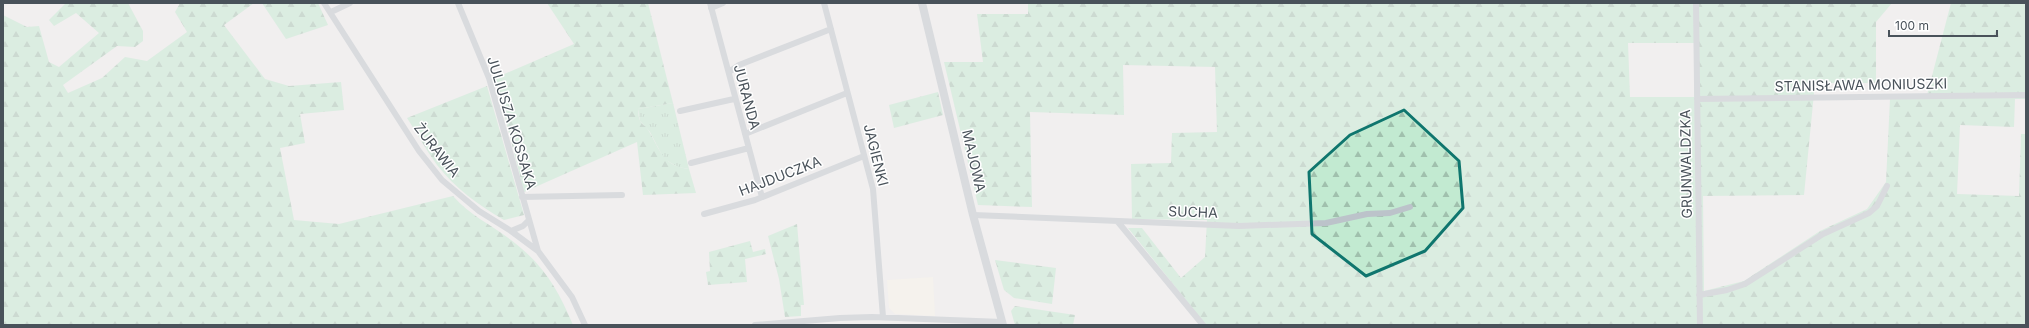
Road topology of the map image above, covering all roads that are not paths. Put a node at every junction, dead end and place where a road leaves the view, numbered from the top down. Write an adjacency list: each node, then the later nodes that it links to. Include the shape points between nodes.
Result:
1 (324, 3): 9 (street, ŻURAWIA)
2 (350, 3): 9 (street)
3 (458, 3): 23 (street, JULIUSZA KOSSAKA, via 489,78)
4 (724, 3): 8 (street)
5 (824, 3): 10 (street, JAGIENKI)
6 (922, 3): 27 (street, MAJOWA)
7 (1696, 3): 15 (street, GRUNWALDZKA)
8 (710, 6): 11 (street, JURANDA)
9 (331, 12): 30 (street, ŻURAWIA, via 419,151 442,180 479,211)
10 (831, 29): 11 (street, via 739,65); 12 (street, JAGIENKI)
11 (728, 72): 14 (street, JURANDA)
12 (847, 93): 17 (street); 19 (street, JAGIENKI)
13 (2026, 95): 15 (street, STANISŁAWA MONIUSZKI)
14 (734, 99): 16 (street); 17 (street, JURANDA)
15 (1697, 99): 32 (street, GRUNWALDZKA)
16 (680, 111)
17 (745, 134): 18 (street, JURANDA)
18 (749, 148): 20 (street); 24 (street, JURANDA)
19 (864, 156): 24 (street, HAJDUCZKA); 33 (street, JAGIENKI, via 873,190)
20 (691, 163)
21 (1887, 186): 32 (street, via 1877,206 1869,213 1823,234 1745,284)
22 (622, 195): 23 (street)
23 (522, 197): 28 (street, JULIUSZA KOSSAKA)
24 (762, 197): 26 (street, HAJDUCZKA)
25 (1410, 207): 29 (street, SUCHA, via 1326,223 1239,226)
26 (704, 214)
27 (973, 215): 29 (street, SUCHA); 34 (street, MAJOWA)
28 (529, 220): 30 (street); 31 (street, JULIUSZA KOSSAKA)
29 (1118, 222): 37 (street)
30 (511, 231): 31 (street, ŻURAWIA)
31 (538, 251): 35 (street, ŻURAWIA, via 572,297)
32 (1699, 295): 38 (street, GRUNWALDZKA)
33 (883, 317): 34 (street); 36 (street)
34 (1002, 324)
35 (585, 325)
36 (755, 325)
37 (1203, 325)
38 (1700, 325)

